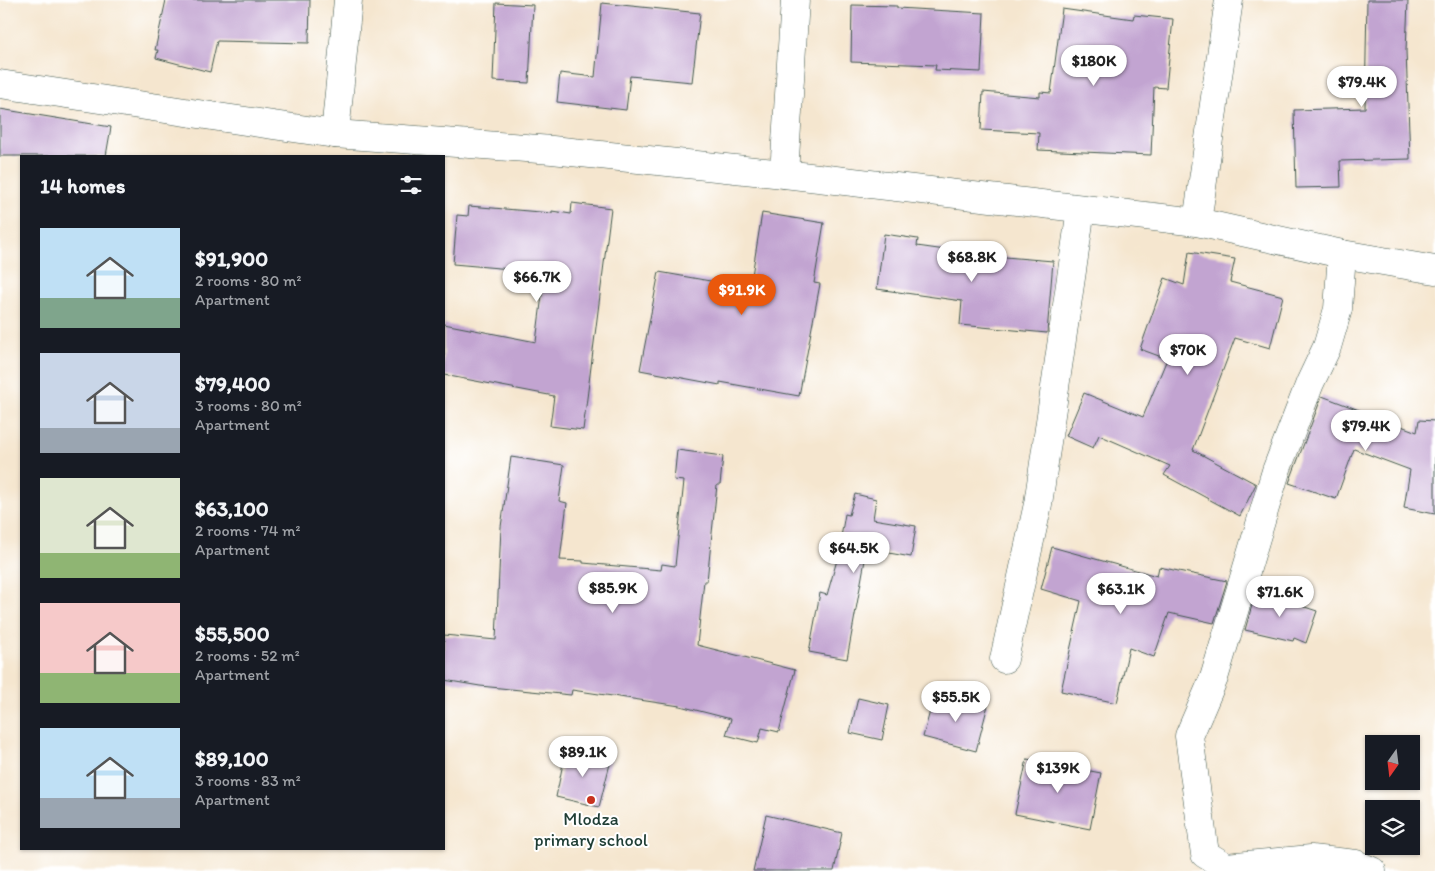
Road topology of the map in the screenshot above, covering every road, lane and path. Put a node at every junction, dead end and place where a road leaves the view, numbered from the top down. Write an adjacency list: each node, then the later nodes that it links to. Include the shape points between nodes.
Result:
1 (348, 0): 5 (street)
2 (795, 0): 6 (street)
3 (1229, 0): 8 (street)
4 (0, 84): 5 (street)
5 (335, 134): 6 (street, via 552,150)
6 (784, 174): 7 (street)
7 (1081, 209): 8 (street); 11 (street, via 1038,504)
8 (1197, 222): 9 (street)
9 (1342, 254): 10 (street); 12 (street, via 1338,309 1327,347 1276,471 1214,678 1189,736 1205,854 1226,867 1310,858 1356,864)
10 (1435, 270)
11 (1004, 659)
12 (1372, 871)

